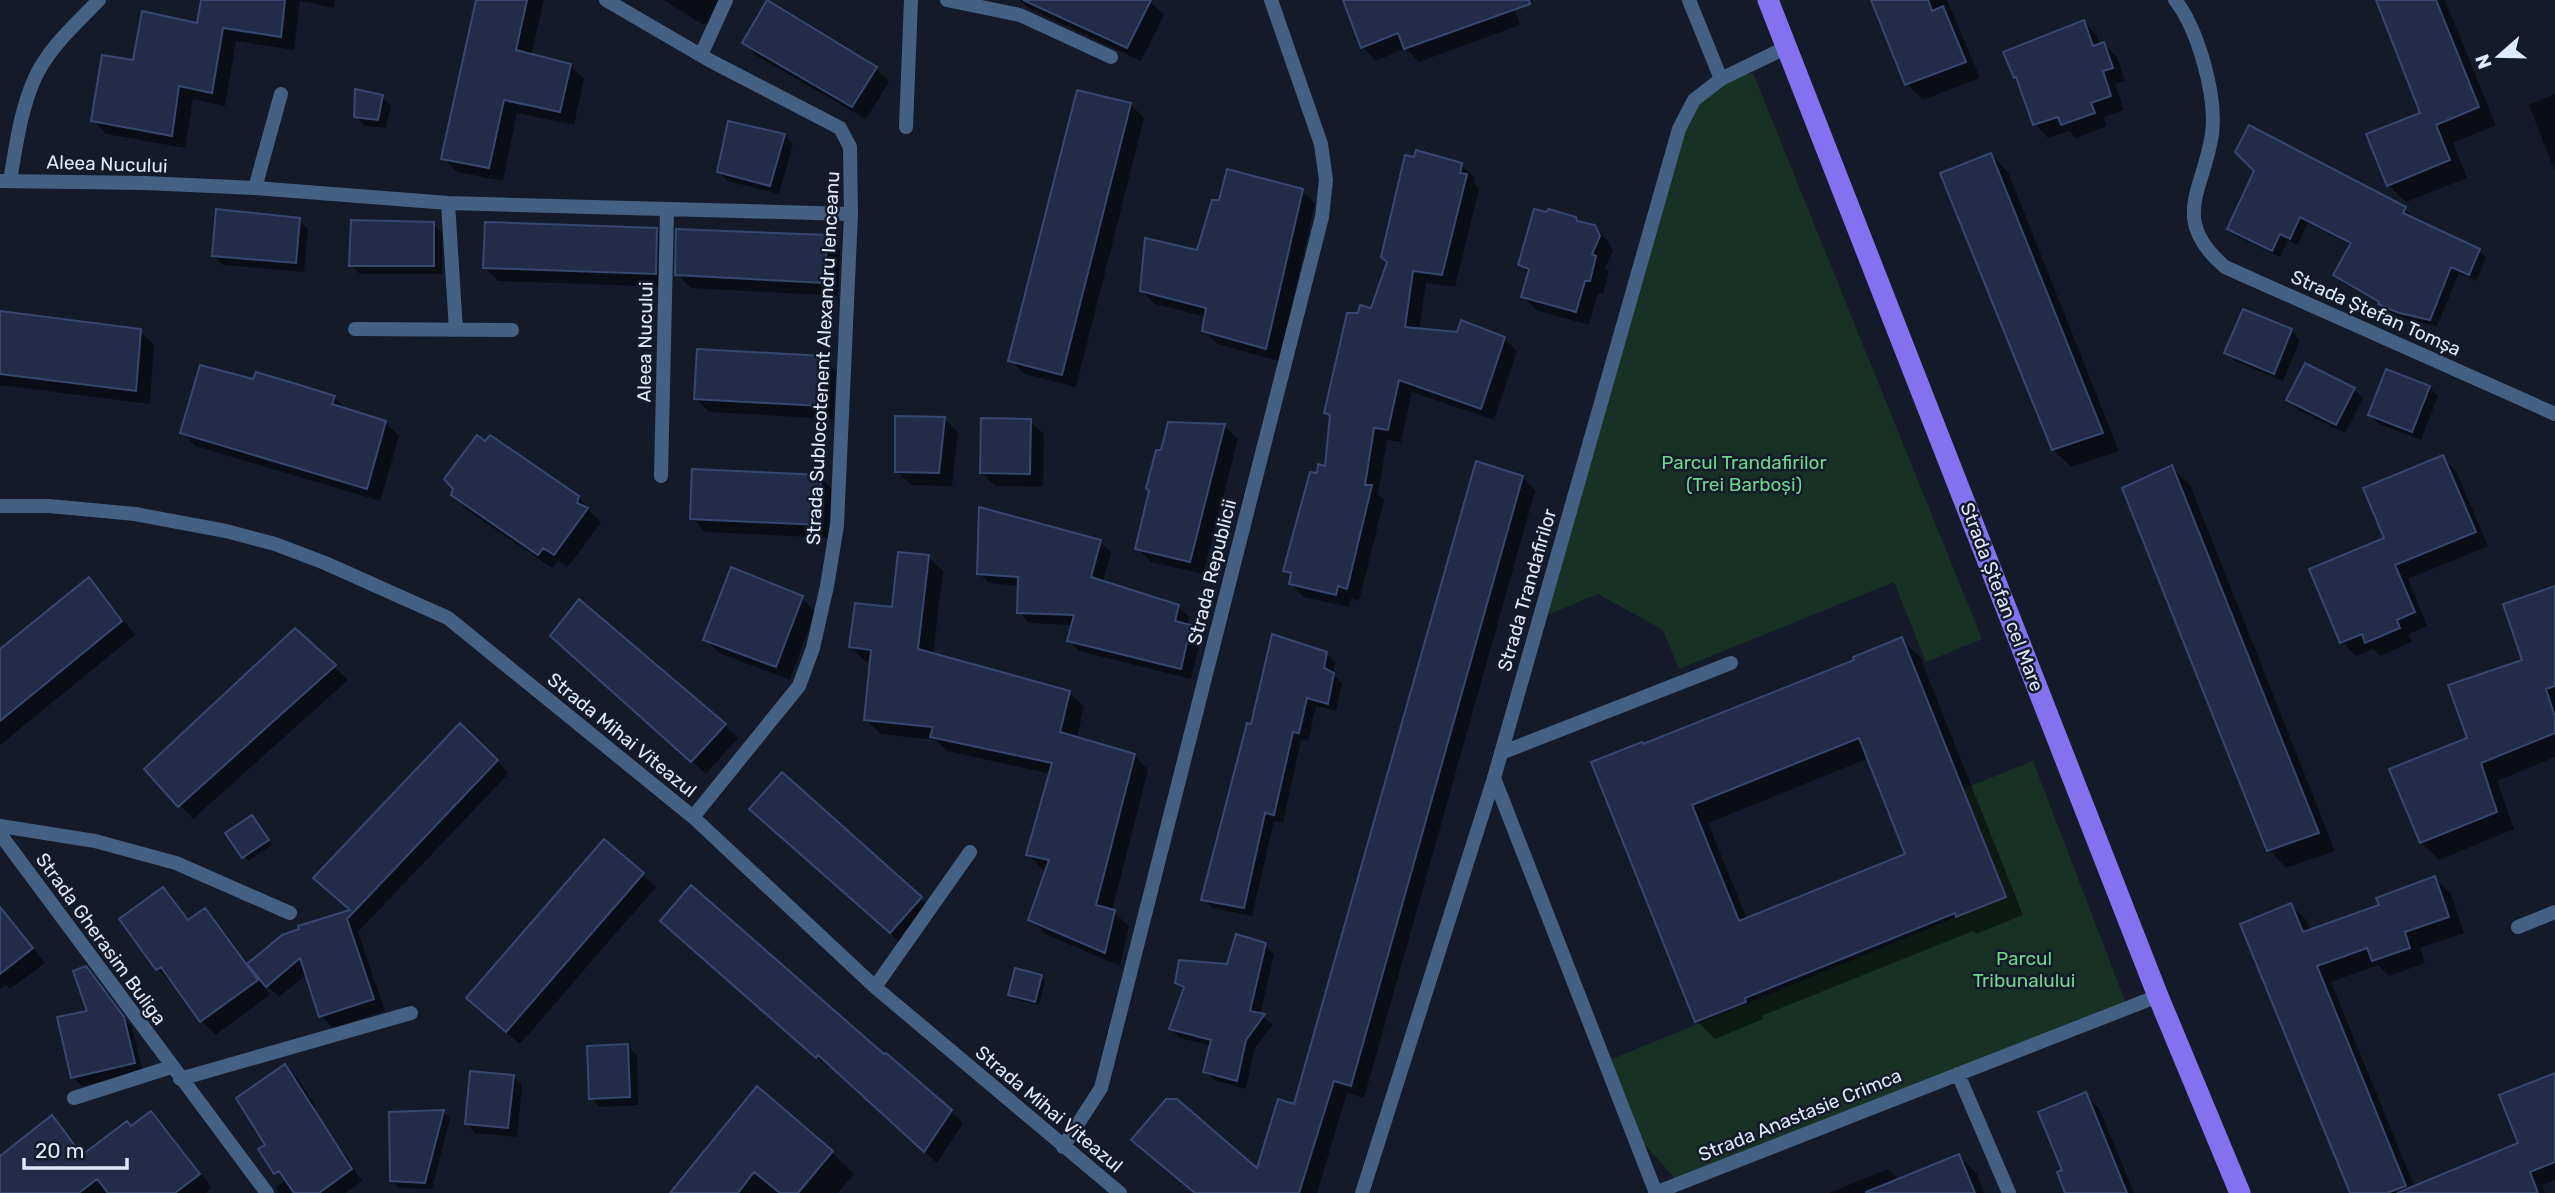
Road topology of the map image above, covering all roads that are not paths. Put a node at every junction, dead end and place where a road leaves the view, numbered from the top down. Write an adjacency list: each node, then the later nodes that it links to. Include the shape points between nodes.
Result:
1 (99, 0): 16 (street, via 56,45 34,78)
2 (606, 0): 11 (street, Strada Sublocotenent Alexandru Ienceanu)
3 (726, 0): 11 (street)
4 (911, 0): 15 (street)
5 (947, 0): 12 (street, via 1020,15)
6 (1271, 0): 44 (street, Strada Republicii, via 1321,144 1326,180 1322,217 1101,1088)
7 (1689, 0): 13 (street)
8 (1769, 0): 10 (main road, Strada Ștefan cel Mare)
9 (2175, 0): 24 (street, Strada Ștefan Tomșa, via 2202,55 2210,96 2212,133 2193,208 2196,229 2209,253 2225,267)
10 (1787, 47): 13 (street, Strada Trandafirilor); 38 (main road, Strada Ștefan cel Mare)
11 (701, 55): 20 (street, Strada Sublocotenent Alexandru Ienceanu, via 840,128 850,147)
12 (1111, 57)
13 (1721, 79): 28 (street, Strada Trandafirilor, via 1693,100 1679,129)
14 (281, 94): 17 (street)
15 (906, 127)
16 (5, 181): 17 (street, Aleea Nucului)
17 (255, 188): 18 (street, Aleea Nucului)
18 (447, 203): 19 (street, Aleea Nucului); 22 (street)
19 (667, 210): 20 (street, Aleea Nucului); 25 (street, Aleea Nucului)
20 (851, 214): 30 (street, Strada Sublocotenent Alexandru Ienceanu, via 837,525 813,648 799,686)
21 (355, 329): 22 (street)
22 (456, 330): 23 (street)
23 (512, 330)
24 (2555, 414)
25 (661, 475)
26 (0, 506): 30 (street, Strada Mihai Viteazul, via 135,514 226,531 325,563 436,612)
27 (1731, 663): 28 (street)
28 (1501, 753): 29 (street, Strada Trandafirilor)
29 (1494, 778): 47 (street, Strada Trandafirilor); 48 (street)
30 (693, 817): 37 (street, Strada Mihai Viteazul)
31 (0, 826): 35 (street, Strada Gherasim Buliga, via 94,841 176,863)
32 (0, 834): 40 (street, Strada Gherasim Buliga)
33 (970, 852): 37 (street)
34 (2555, 912): 36 (street)
35 (290, 913)
36 (2518, 927)
37 (875, 987): 44 (street, Strada Mihai Viteazul)
38 (2158, 996): 41 (street, Strada Anastasie Crimca); 50 (main road, Strada Ștefan cel Mare)
39 (411, 1013): 42 (street)
40 (171, 1067): 42 (street, Strada Gherasim Buliga); 43 (street)
41 (1958, 1074): 48 (street, Strada Anastasie Crimca); 49 (street)
42 (180, 1079): 45 (street, Strada Gherasim Buliga)
43 (74, 1098)
44 (1063, 1147): 46 (street, Strada Mihai Viteazul)
45 (267, 1193)
46 (1120, 1193)
47 (1362, 1193)
48 (1656, 1193)
49 (2009, 1193)
50 (2240, 1193)

